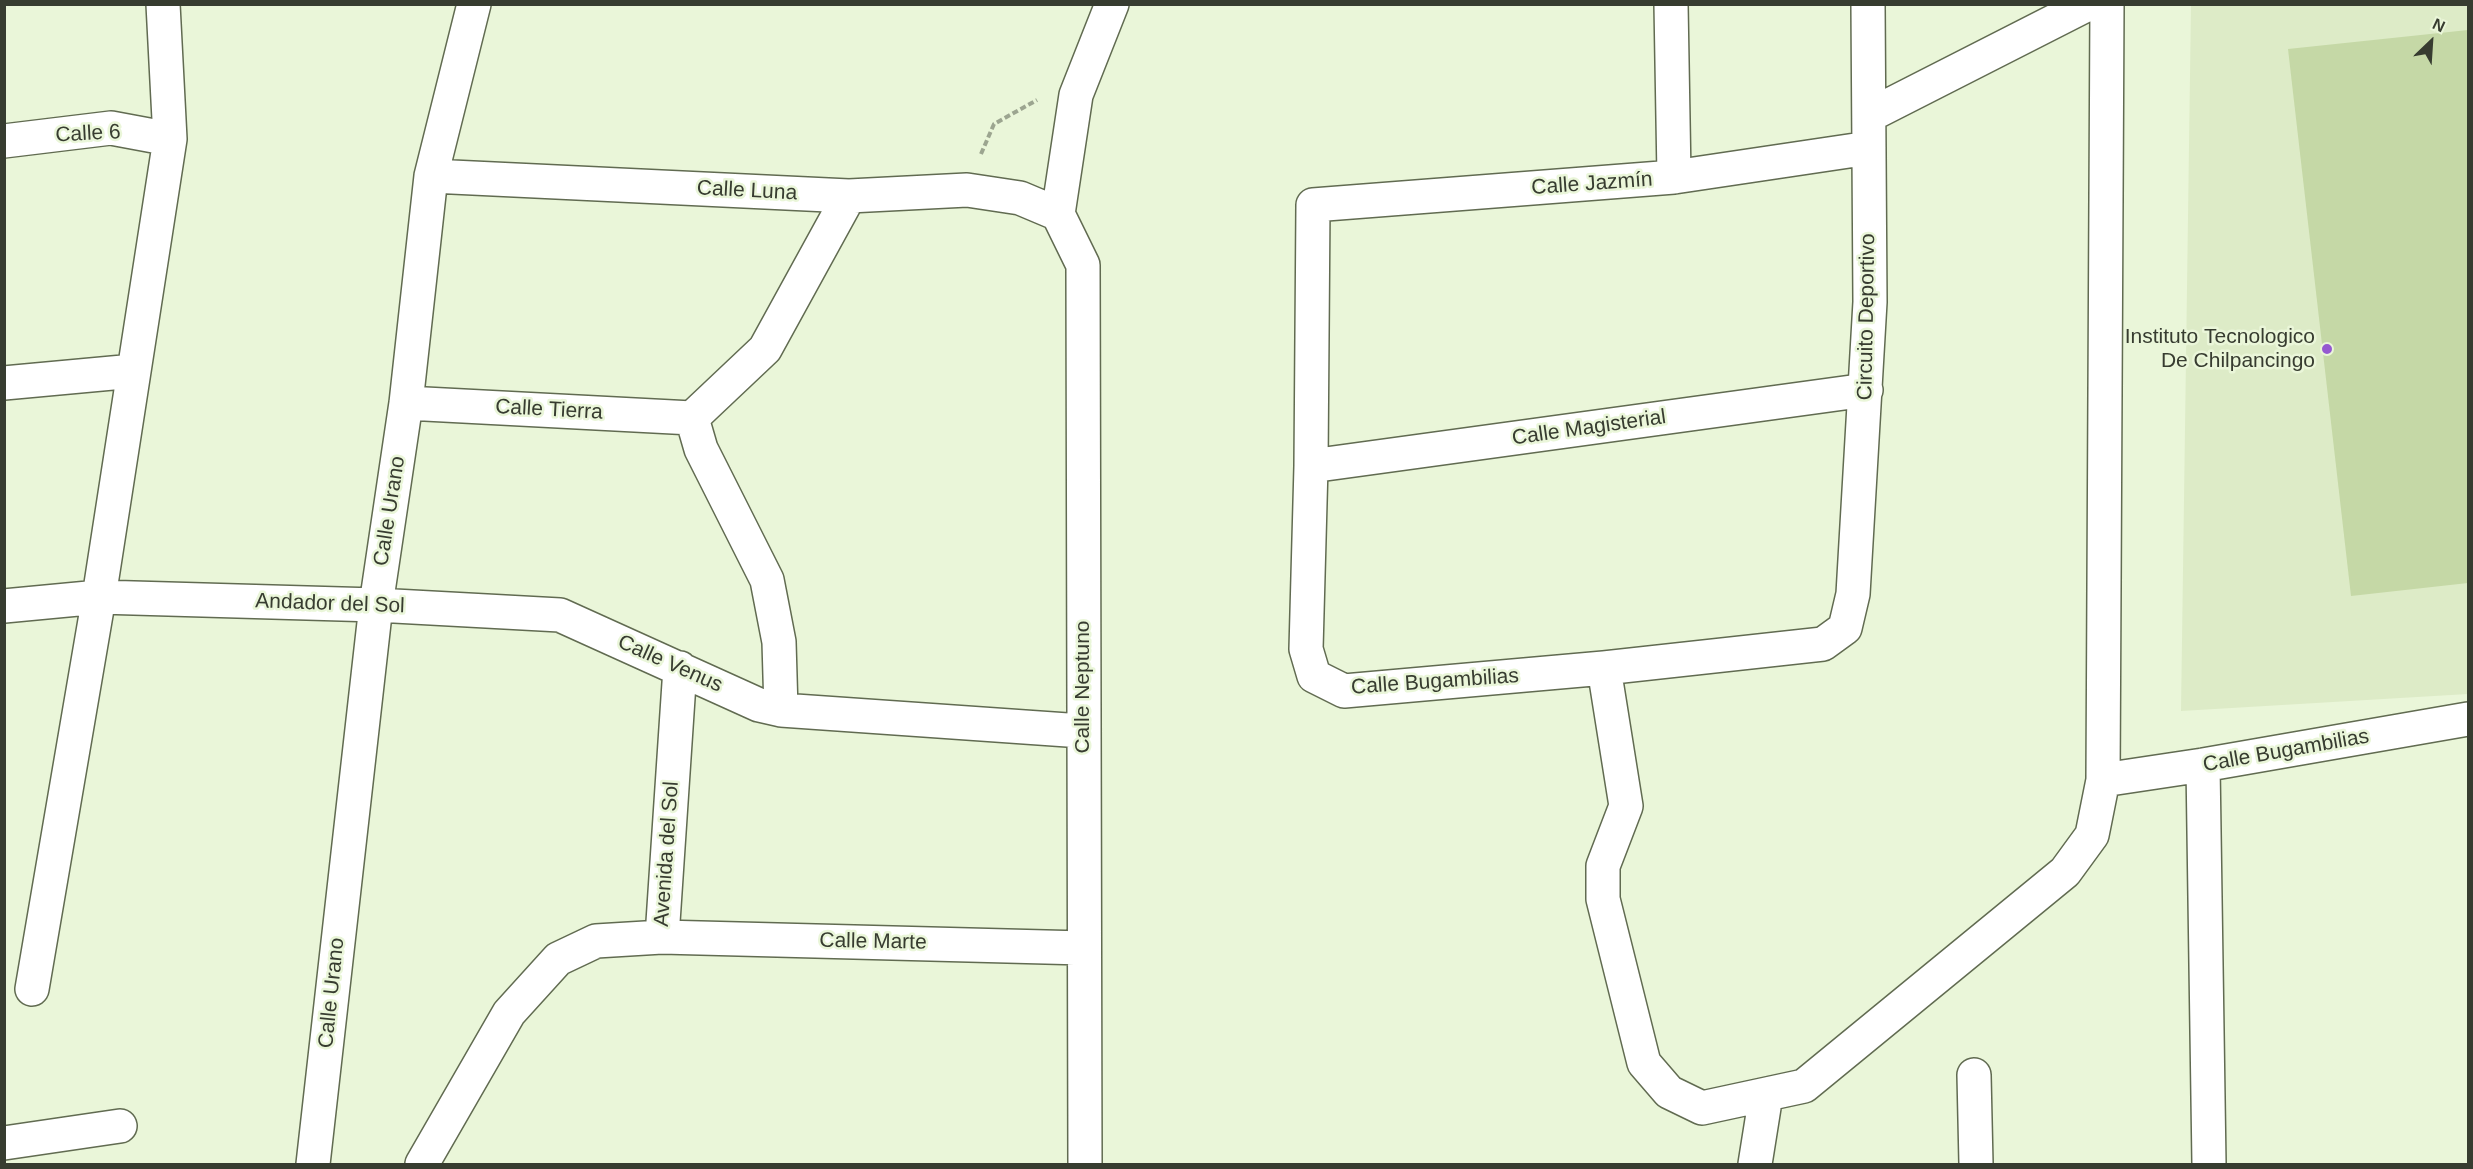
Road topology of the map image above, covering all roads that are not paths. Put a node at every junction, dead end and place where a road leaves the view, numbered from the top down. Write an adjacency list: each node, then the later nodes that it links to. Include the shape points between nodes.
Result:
1 (163, 4): 9 (street)
2 (474, 4): 12 (street, Calle Urano)
3 (1112, 4): 16 (street, via 1076,95)
4 (1671, 4): 13 (street)
5 (1868, 4): 8 (street, Circuito Deportivo)
6 (2088, 4): 8 (street)
7 (2107, 4): 34 (street)
8 (1870, 116): 11 (street, Circuito Deportivo)
9 (170, 139): 10 (street, Calle 6, via 111,128); 17 (street)
10 (4, 141)
11 (1869, 148): 13 (street, Calle Jazmín); 19 (street, Circuito Deportivo)
12 (431, 176): 14 (street, Calle Luna); 20 (street, Calle Urano)
13 (1674, 177): 15 (street, Calle Jazmín)
14 (849, 196): 16 (street, Calle Luna, via 967,190 1020,198); 21 (street, via 765,349)
15 (1313, 205): 22 (street, Calle Bugambilias)
16 (1058, 214): 32 (street, Calle Neptuno, via 1083,265)
17 (134, 371): 18 (street); 23 (street)
18 (4, 384)
19 (1866, 390): 22 (street, Calle Magisterial); 27 (street, Circuito Deportivo, via 1853,594)
20 (406, 403): 21 (street, Calle Tierra); 24 (street, Calle Urano)
21 (692, 418): 30 (street, via 702,449 767,580 779,642)
22 (1311, 466): 29 (street, Calle Bugambilias, via 1306,649 1314,676 1344,691)
23 (99, 597): 24 (street, Andador del Sol); 25 (street, Andador del Sol); 37 (street)
24 (376, 605): 26 (street, Andador del Sol); 42 (street, Calle Urano)
25 (4, 606)
26 (560, 615): 28 (street, Calle Venus)
27 (1845, 628): 29 (street, Calle Bugambilias, via 1823,644)
28 (680, 668): 30 (street, Calle Venus, via 759,705); 35 (street, Avenida del Sol)
29 (1604, 668): 39 (street, via 1626,806 1603,866 1603,899 1644,1063 1669,1092 1702,1108)
30 (781, 710): 32 (street, Calle Venus)
31 (2469, 719): 33 (street, Calle Bugambilias)
32 (1082, 731): 36 (street, Calle Neptuno)
33 (2204, 765): 34 (street, Calle Bugambilias); 47 (street)
34 (2103, 780): 39 (street, via 2092,835 2065,872 1804,1086)
35 (662, 937): 36 (street, Calle Marte); 43 (street, Avenida del Sol, via 596,941 558,959 510,1013)
36 (1084, 948): 44 (street, Calle Neptuno)
37 (32, 989)
38 (1974, 1075): 46 (street)
39 (1767, 1095): 45 (street)
40 (120, 1126): 41 (street)
41 (4, 1143)
42 (313, 1164)
43 (422, 1164)
44 (1085, 1164)
45 (1755, 1164)
46 (1976, 1164)
47 (2209, 1164)

